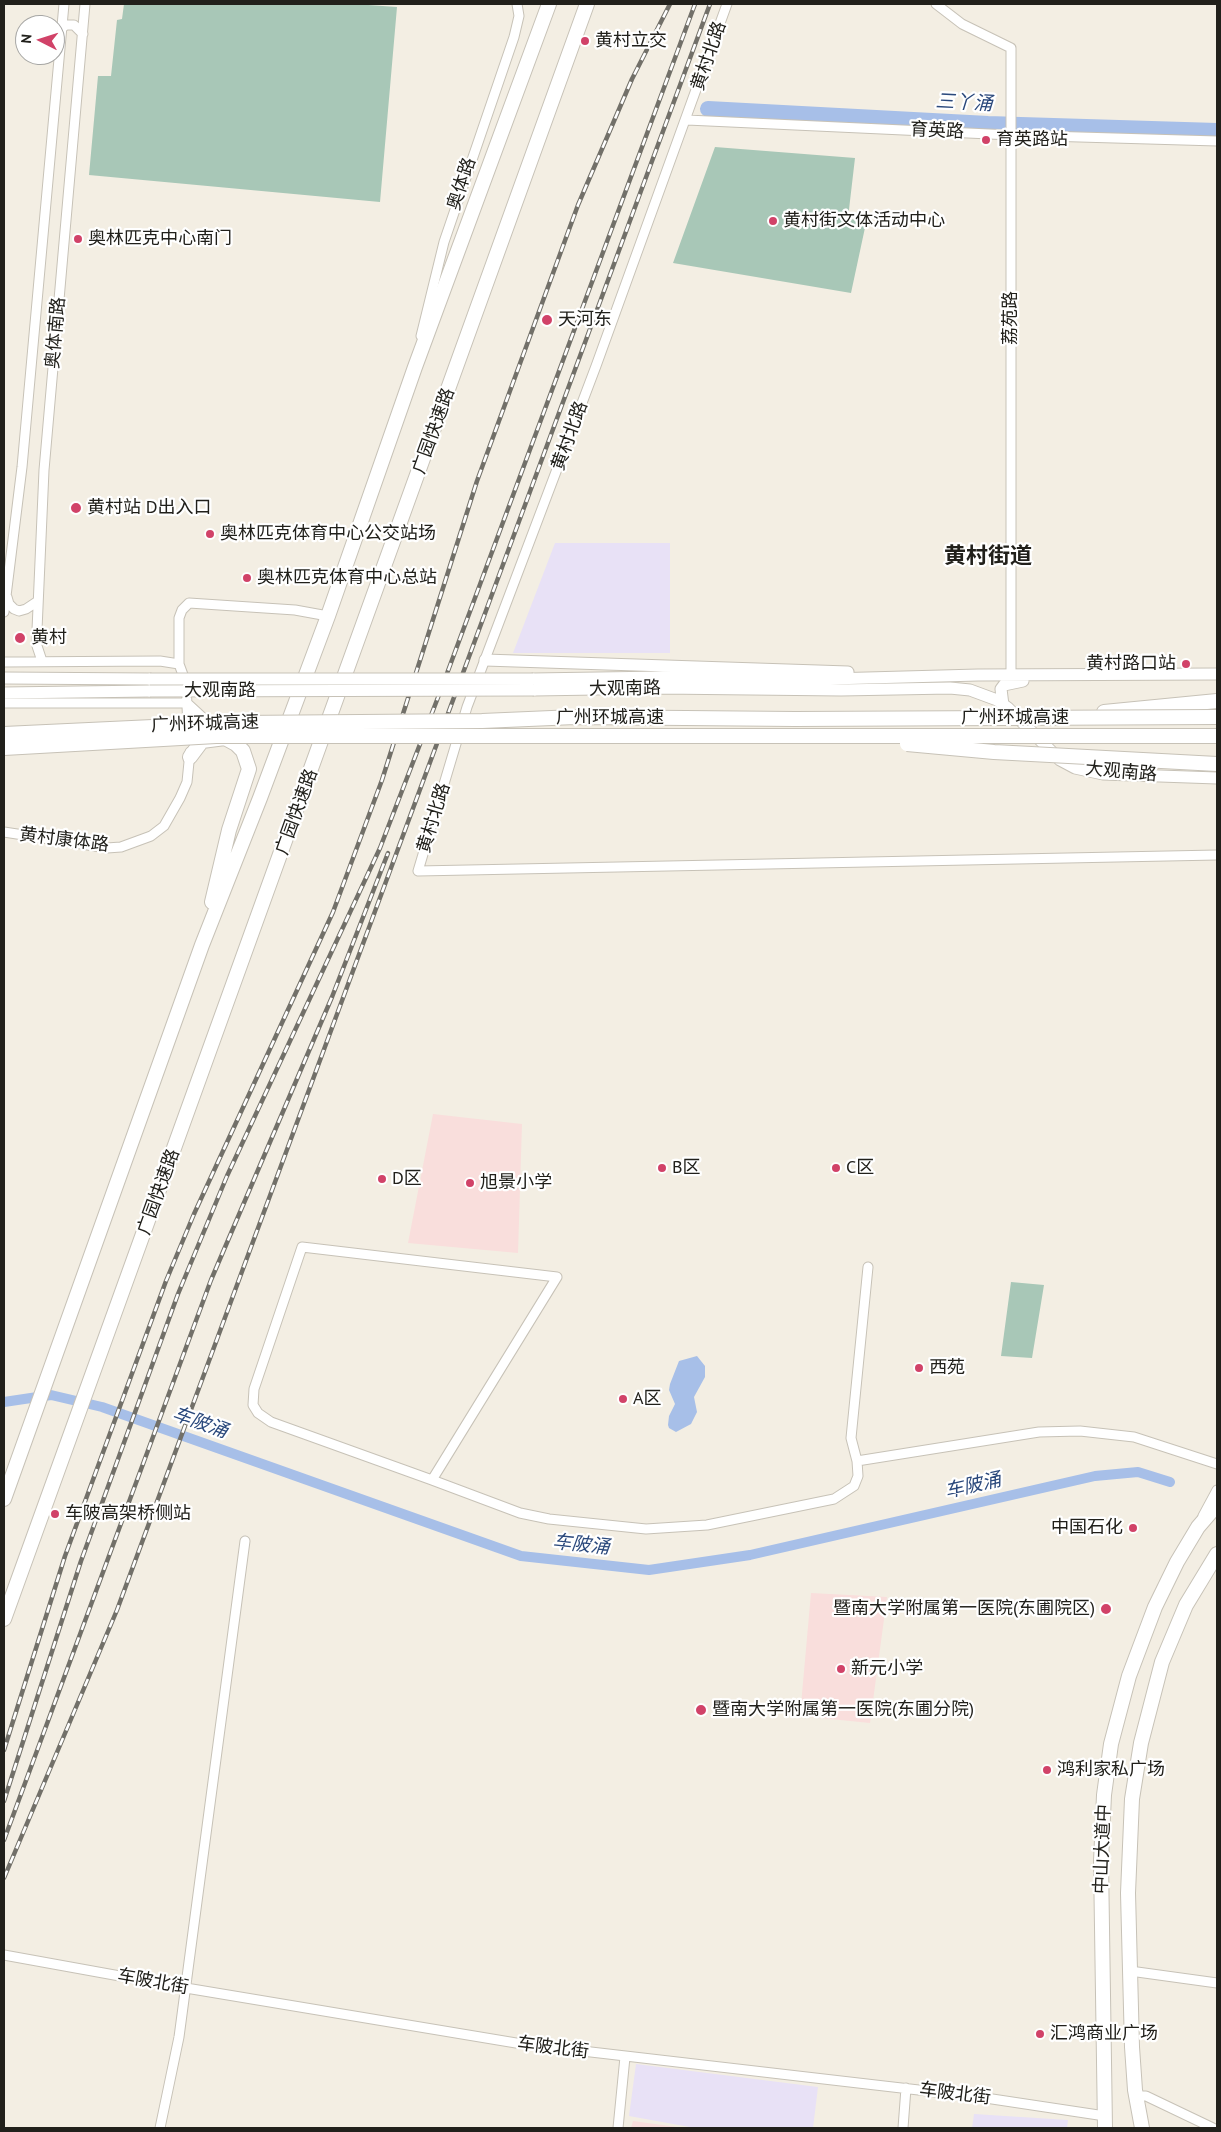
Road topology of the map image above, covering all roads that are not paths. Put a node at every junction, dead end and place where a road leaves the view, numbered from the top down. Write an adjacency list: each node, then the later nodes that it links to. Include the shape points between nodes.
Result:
1 (86, 4): 8 (street, 奥体南路)
2 (516, 4): 13 (street, 奥体路, via 519,16 514,37 444,242)
3 (549, 4): 13 (highway)
4 (587, 4): 60 (highway, 广园快速路)
5 (727, 4): 10 (street, 黄村北路)
6 (936, 4): 11 (street, 荔苑路, via 962,24 1011,48)
7 (65, 26): 8 (street, via 74,25)
8 (83, 34): 15 (street, 奥体南路, via 44,470)
9 (58, 65): 14 (street, 奥体南路, via 31,376)
10 (687, 120): 11 (street, 育英路); 18 (street, 黄村北路)
11 (1011, 134): 12 (street, 育英路); 24 (street, 荔苑路)
12 (1217, 141)
13 (415, 367): 17 (highway)
14 (6, 594): 15 (street, via 9,604 19,611); 16 (street, 奥体南路)
15 (38, 601): 19 (street, 奥体南路, via 37,646)
16 (4, 612)
17 (328, 616): 21 (street, 黄村康体路, via 295,610 189,603 179,618); 49 (highway)
18 (485, 660): 26 (main road, via 851,672); 48 (street, 黄村北路, via 467,707 418,871)
19 (42, 661): 20 (street); 21 (street, via 160,661)
20 (4, 662)
21 (179, 664): 32 (street, 黄村康体路, via 186,684)
22 (1094, 674): 23 (main road, 大观南路); 24 (main road, 大观南路); 33 (main road, via 1072,680 1009,682 1001,689)
23 (1217, 674)
24 (1011, 675): 26 (main road, 大观南路)
25 (4, 678): 27 (main road, 大观南路)
26 (862, 679): 28 (main road, 大观南路, via 663,677)
27 (150, 685): 28 (main road, 大观南路, bridge); 29 (main road, 大观南路)
28 (533, 685): 33 (main road, 大观南路, via 841,690 950,688 970,690)
29 (4, 693)
30 (1217, 701): 35 (highway, bridge)
31 (4, 703): 32 (street)
32 (187, 703): 40 (street); 44 (street, 黄村康体路)
33 (1003, 705): 46 (main road, 大观南路, via 1060,760 1075,768 1103,774)
34 (1217, 717): 35 (highway, 广州环城高速, bridge)
35 (1046, 718): 36 (highway, 广州环城高速, bridge, via 575,717)
36 (138, 726): 37 (highway, bridge); 38 (highway, 广州环城高速, bridge)
37 (4, 730)
38 (4, 734)
39 (1217, 736): 41 (highway, 广州环城高速, bridge)
40 (220, 737): 41 (highway, 广州环城高速, bridge); 42 (highway, 广州环城高速, bridge); 43 (highway, bridge); 44 (highway, via 202,741); 49 (highway, via 243,751 249,769 229,830)
41 (844, 738): 45 (highway, bridge, via 994,752)
42 (4, 748)
43 (4, 753)
44 (190, 757): 47 (street, 黄村康体路, via 187,782 172,815 151,836 135,843 107,848)
45 (1217, 764)
46 (1217, 778)
47 (4, 832)
48 (1217, 855)
49 (202, 945): 55 (highway)
50 (868, 1267): 51 (street, via 850,1438)
51 (857, 1462): 52 (street, via 1039,1432 1080,1431 1134,1437); 53 (street, via 858,1476 854,1486 834,1499 707,1526 646,1529 520,1513)
52 (1217, 1464)
53 (432, 1480): 53 (street, via 271,1422 253,1405 254,1389 302,1247 557,1277)
54 (1217, 1490): 57 (street)
55 (4, 1499)
56 (1217, 1505): 57 (highway, 中山大道中)
57 (1198, 1527): 68 (highway, 中山大道中, via 1151,1616 1122,1696 1108,1764 1101,1861)
58 (245, 1541): 64 (street)
59 (1217, 1554): 62 (highway, 中山大道中, via 1169,1642 1141,1743 1129,1839)
60 (4, 1619)
61 (4, 1955): 64 (street, 车陂北街)
62 (1130, 1971): 63 (street); 67 (highway, 中山大道中)
63 (1217, 1983)
64 (186, 1988): 65 (street, 车陂北街, via 522,2044); 69 (street)
65 (625, 2057): 66 (street, 车陂北街); 70 (street)
66 (906, 2088): 68 (street, 车陂北街); 71 (street)
67 (1136, 2096): 72 (highway, 中山大道中); 73 (street, via 1146,2096)
68 (1105, 2122)
69 (160, 2128)
70 (618, 2128)
71 (903, 2128)
72 (1142, 2128)
73 (1213, 2128)

